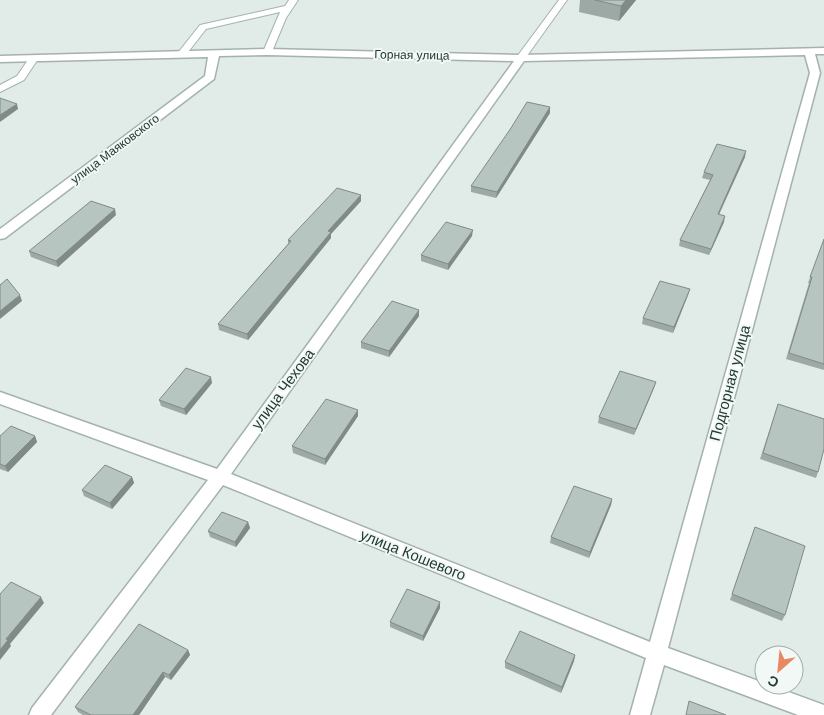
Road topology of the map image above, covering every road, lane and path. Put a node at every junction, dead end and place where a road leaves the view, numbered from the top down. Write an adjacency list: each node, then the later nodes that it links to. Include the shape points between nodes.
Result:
1 (294, 0): 3 (lane)
2 (563, 0): 8 (lane)
3 (287, 8): 4 (lane); 6 (lane, via 204,27)
4 (268, 52): 7 (street, Горная улица); 8 (street, Горная улица)
5 (816, 52): 8 (street, Горная улица); 15 (street, Подгорная улица, via 815,73)
6 (182, 54): 7 (street, Горная улица); 10 (street, Горная улица)
7 (214, 54): 12 (street, улица Маяковского, via 210,77)
8 (522, 58): 14 (street, улица Чехова)
9 (0, 59): 10 (street, Горная улица)
10 (33, 59): 11 (lane, via 21,78)
11 (0, 89)
12 (0, 235)
13 (0, 398): 14 (street, улица Кошевого)
14 (220, 477): 15 (street, улица Кошевого); 16 (street, улица Чехова)
15 (656, 653): 17 (street, Подгорная улица); 18 (street, улица Кошевого)
16 (39, 715)
17 (640, 715)
18 (824, 715)

